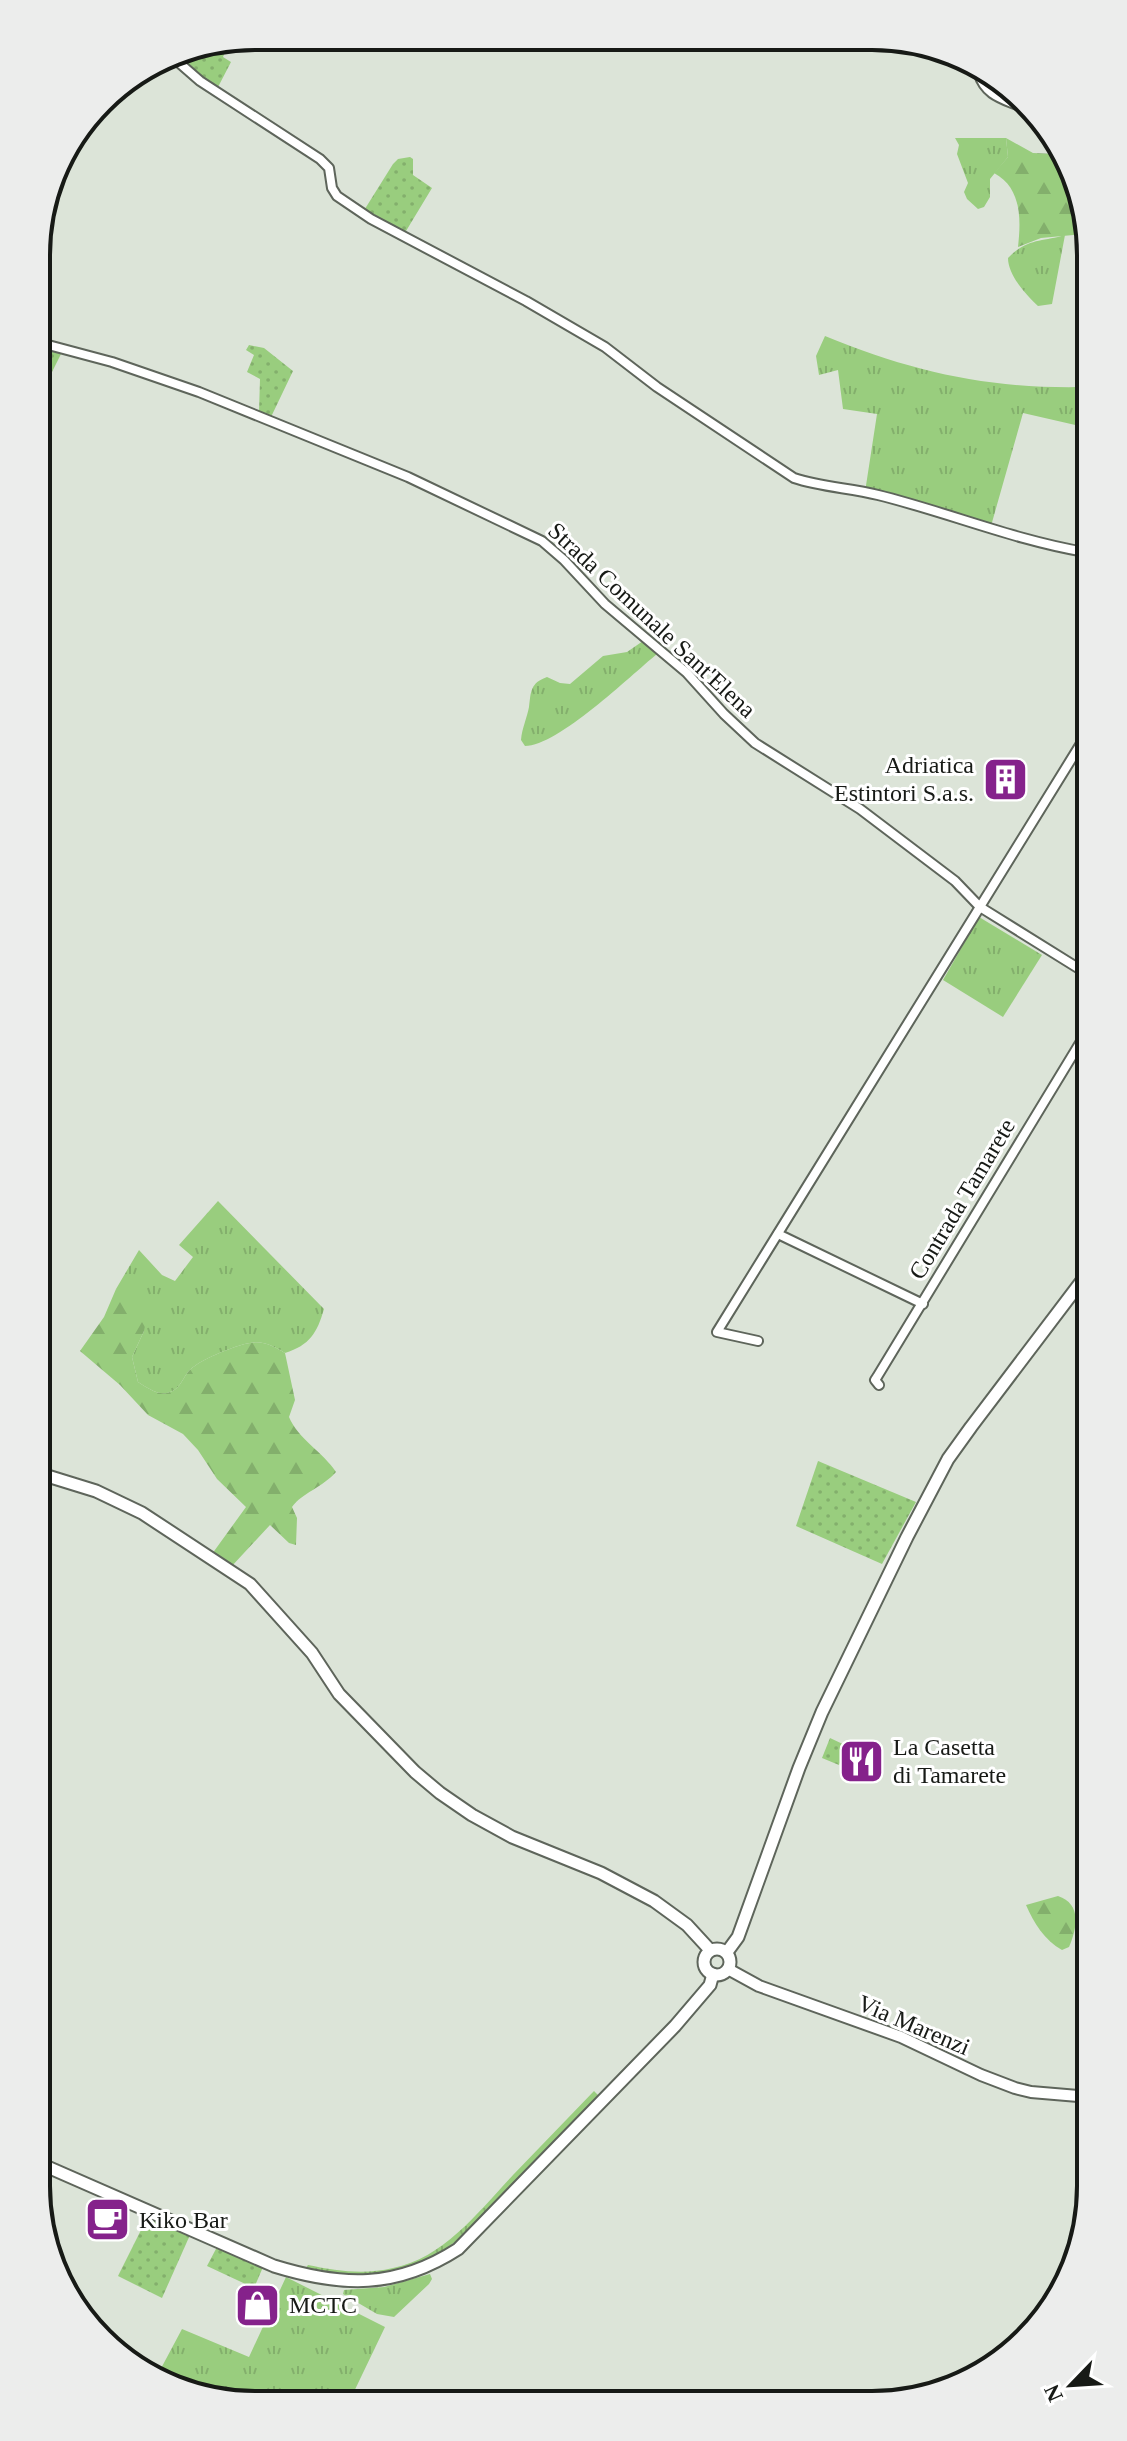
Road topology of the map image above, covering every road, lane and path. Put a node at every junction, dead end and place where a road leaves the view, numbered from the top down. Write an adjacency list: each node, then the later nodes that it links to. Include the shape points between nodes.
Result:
1 (181, 64): 5 (street, via 320,159 329,168 337,196 360,212 605,347 794,478)
2 (986, 85): 3 (main road)
3 (1002, 97)
4 (50, 345): 7 (street, Strada Comunale Sant'Elena, via 199,392 408,477 542,541 755,743 860,809 955,881)
5 (1077, 550)
6 (1077, 750): 7 (street)
7 (980, 907): 8 (street, Strada Comunale Sant'Elena); 10 (street)
8 (1077, 967)
9 (1077, 1048): 12 (street, Contrada Tamarete)
10 (778, 1234): 12 (street); 13 (street, via 717,1332)
11 (1077, 1287): 17 (main road, via 941,1472 822,1712 738,1937)
12 (923, 1304): 14 (street, Contrada Tamarete, via 875,1380)
13 (758, 1341)
14 (879, 1385)
15 (50, 1477): 16 (main road, via 142,1513 250,1584 312,1653 339,1694 440,1793 512,1837 654,1901)
16 (710, 1950): 17 (main road); 19 (main road, via 704,1961)
17 (727, 1952): 18 (main road)
18 (728, 1969): 19 (main road); 20 (street, Via Marenzi, via 1015,2088)
19 (713, 1974): 21 (main road, via 710,1985 675,2026 458,2249 396,2277 342,2281 274,2266)
20 (1077, 2096)
21 (50, 2168)

